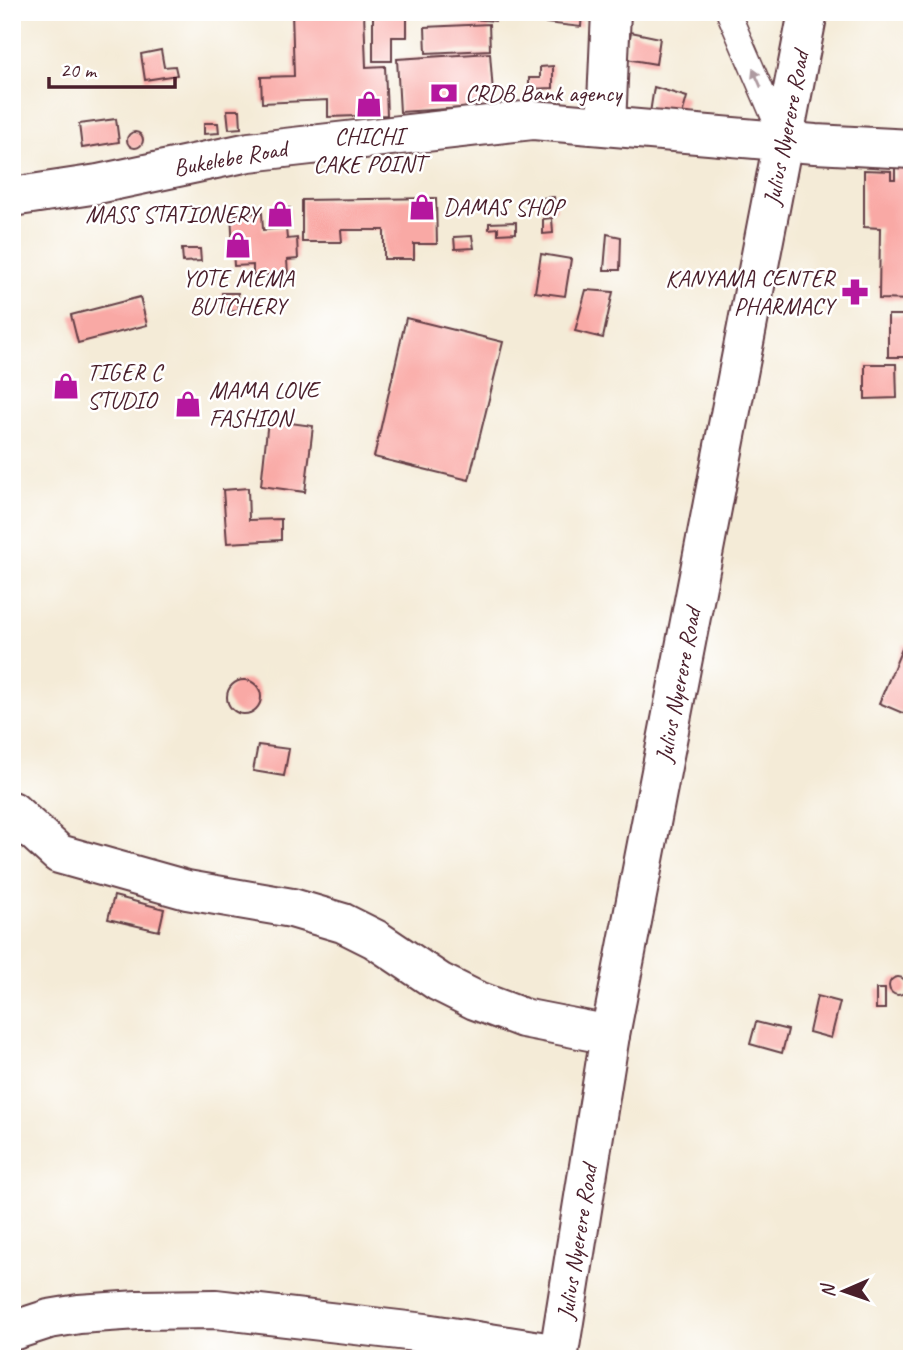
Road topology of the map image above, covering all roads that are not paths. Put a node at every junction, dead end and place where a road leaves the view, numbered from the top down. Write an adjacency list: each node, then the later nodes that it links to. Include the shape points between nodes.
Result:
1 (611, 12): 4 (main road)
2 (728, 12): 5 (lane, one-way to 2)
3 (808, 12): 5 (main road, Julius Nyerere Road)
4 (606, 125): 5 (main road, Bukelebe Road); 7 (main road, Bukelebe Road, via 533,120 249,152)
5 (784, 141): 6 (main road, Bukelebe Road); 9 (main road, Julius Nyerere Road)
6 (912, 149)
7 (12, 197)
8 (12, 811): 9 (main road, via 59,854 187,890 292,908 344,923 475,1000 523,1018)
9 (610, 1035): 11 (main road, Julius Nyerere Road)
10 (12, 1331): 11 (main road, via 79,1314 216,1309 425,1333)
11 (558, 1357)

